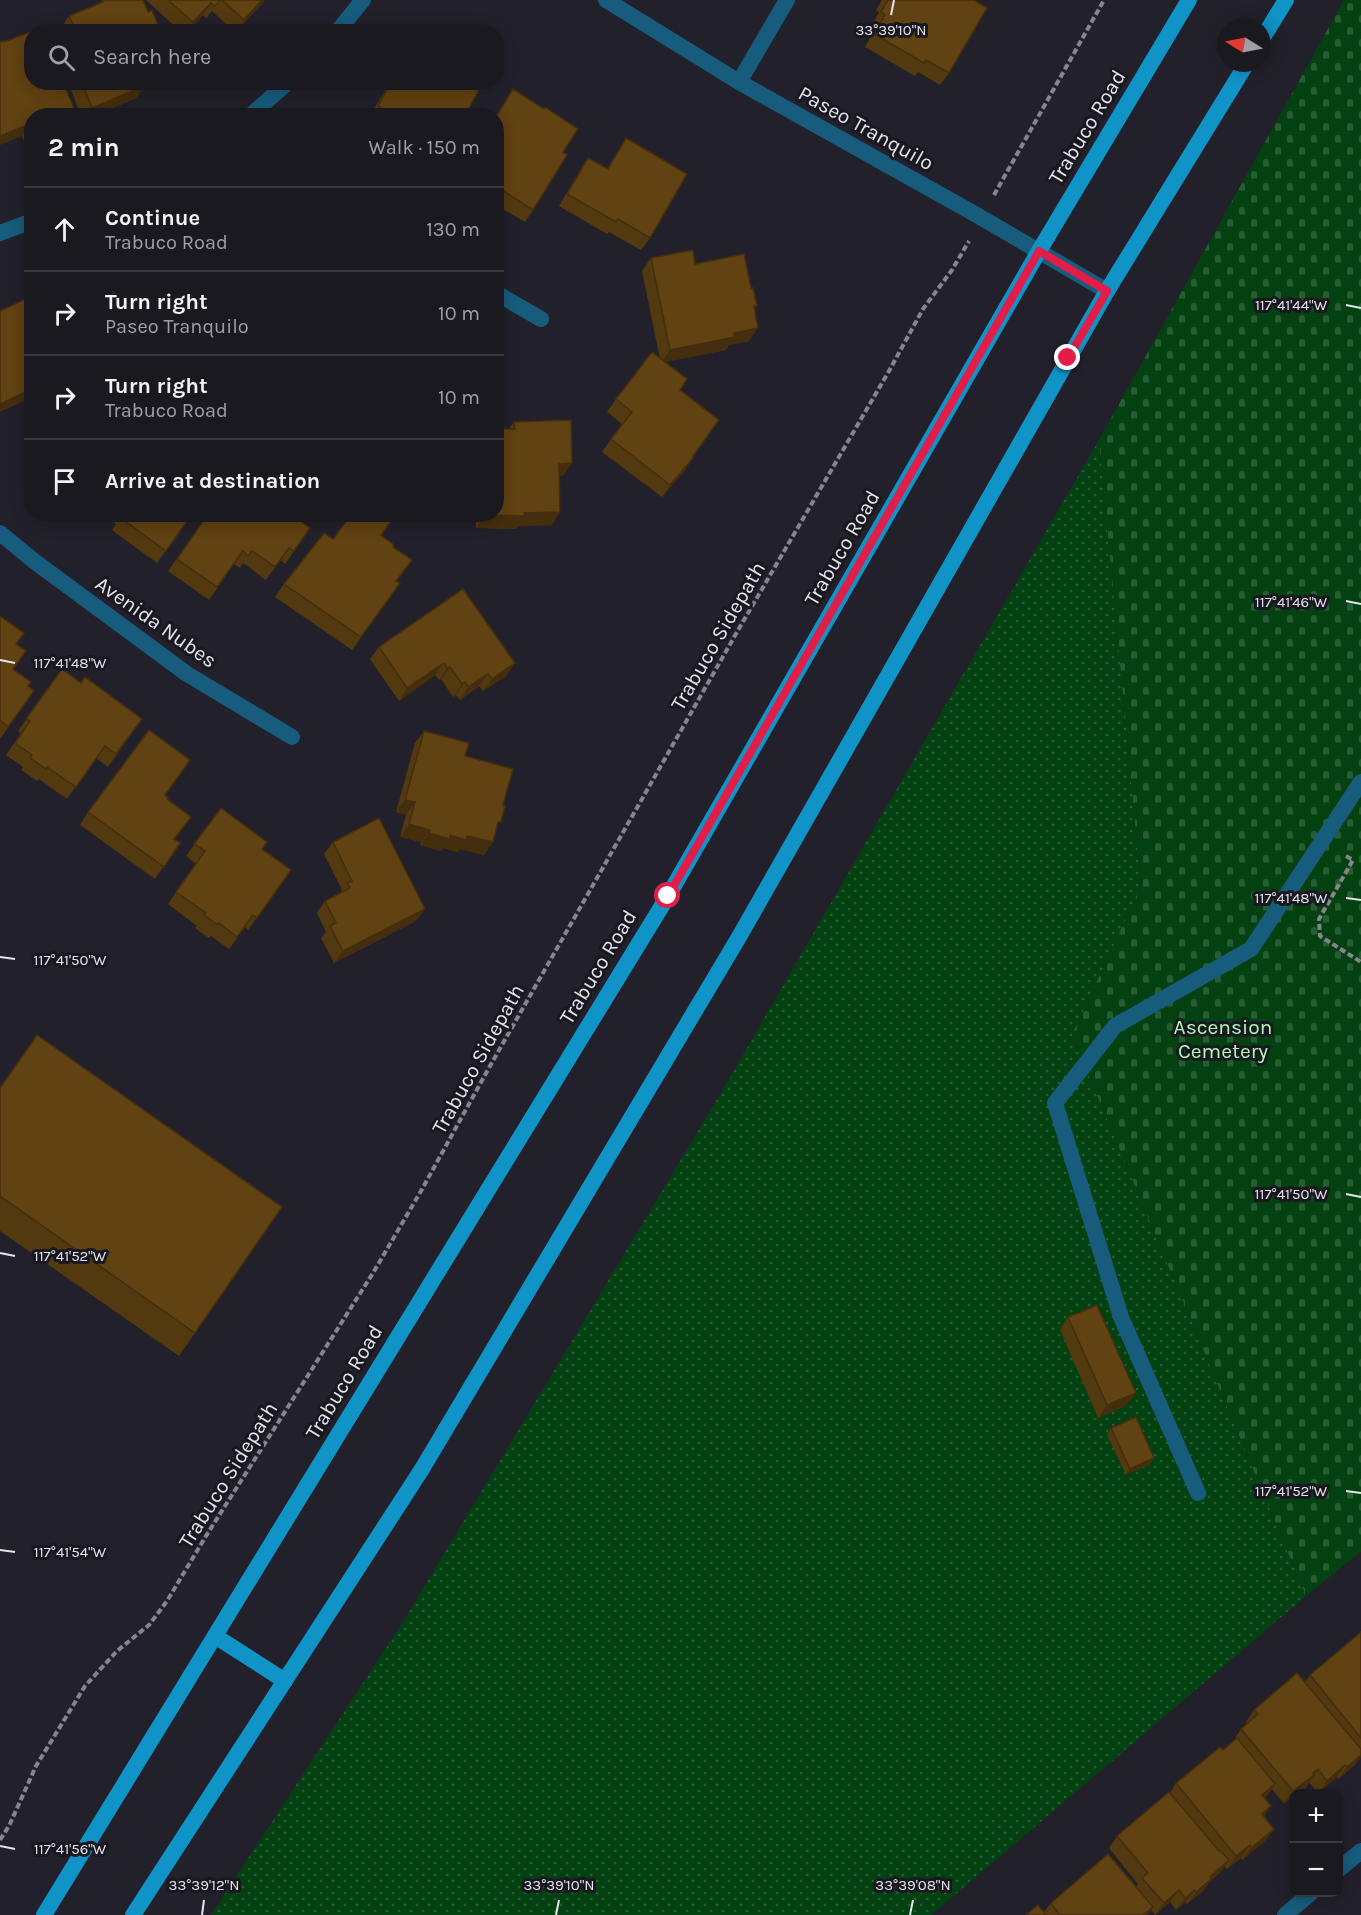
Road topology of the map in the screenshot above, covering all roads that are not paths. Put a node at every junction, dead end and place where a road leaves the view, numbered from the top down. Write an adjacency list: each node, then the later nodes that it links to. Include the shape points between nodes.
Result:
1 (363, 0): 6 (street)
2 (606, 0): 9 (street, Paseo Tranquilo)
3 (787, 0): 9 (street)
4 (1189, 0): 14 (main road, Trabuco Road)
5 (1286, 0): 7 (main road)
6 (344, 24)
7 (1271, 24)
8 (1241, 72): 15 (main road)
9 (739, 82): 14 (street, Paseo Tranquilo)
10 (279, 90): 11 (street)
11 (260, 108)
12 (24, 224): 13 (street)
13 (0, 234)
14 (1039, 251): 15 (street, Paseo Tranquilo); 22 (main road, Trabuco Road, via 668,896)
15 (1107, 291): 23 (main road, via 739,937 422,1469)
16 (504, 298): 17 (street)
17 (541, 319)
18 (0, 533): 19 (street, Avenida Nubes, via 187,674)
19 (292, 737)
20 (1361, 782): 21 (street, via 1251,949 1115,1026 1055,1103 1121,1317)
21 (1198, 1493)
22 (215, 1636): 23 (main road); 27 (main road, Trabuco Road)
23 (285, 1681): 28 (main road)
24 (1361, 1851): 25 (street)
25 (1343, 1866)
26 (1307, 1897): 29 (street)
27 (44, 1915)
28 (133, 1915)
29 (1285, 1915)

